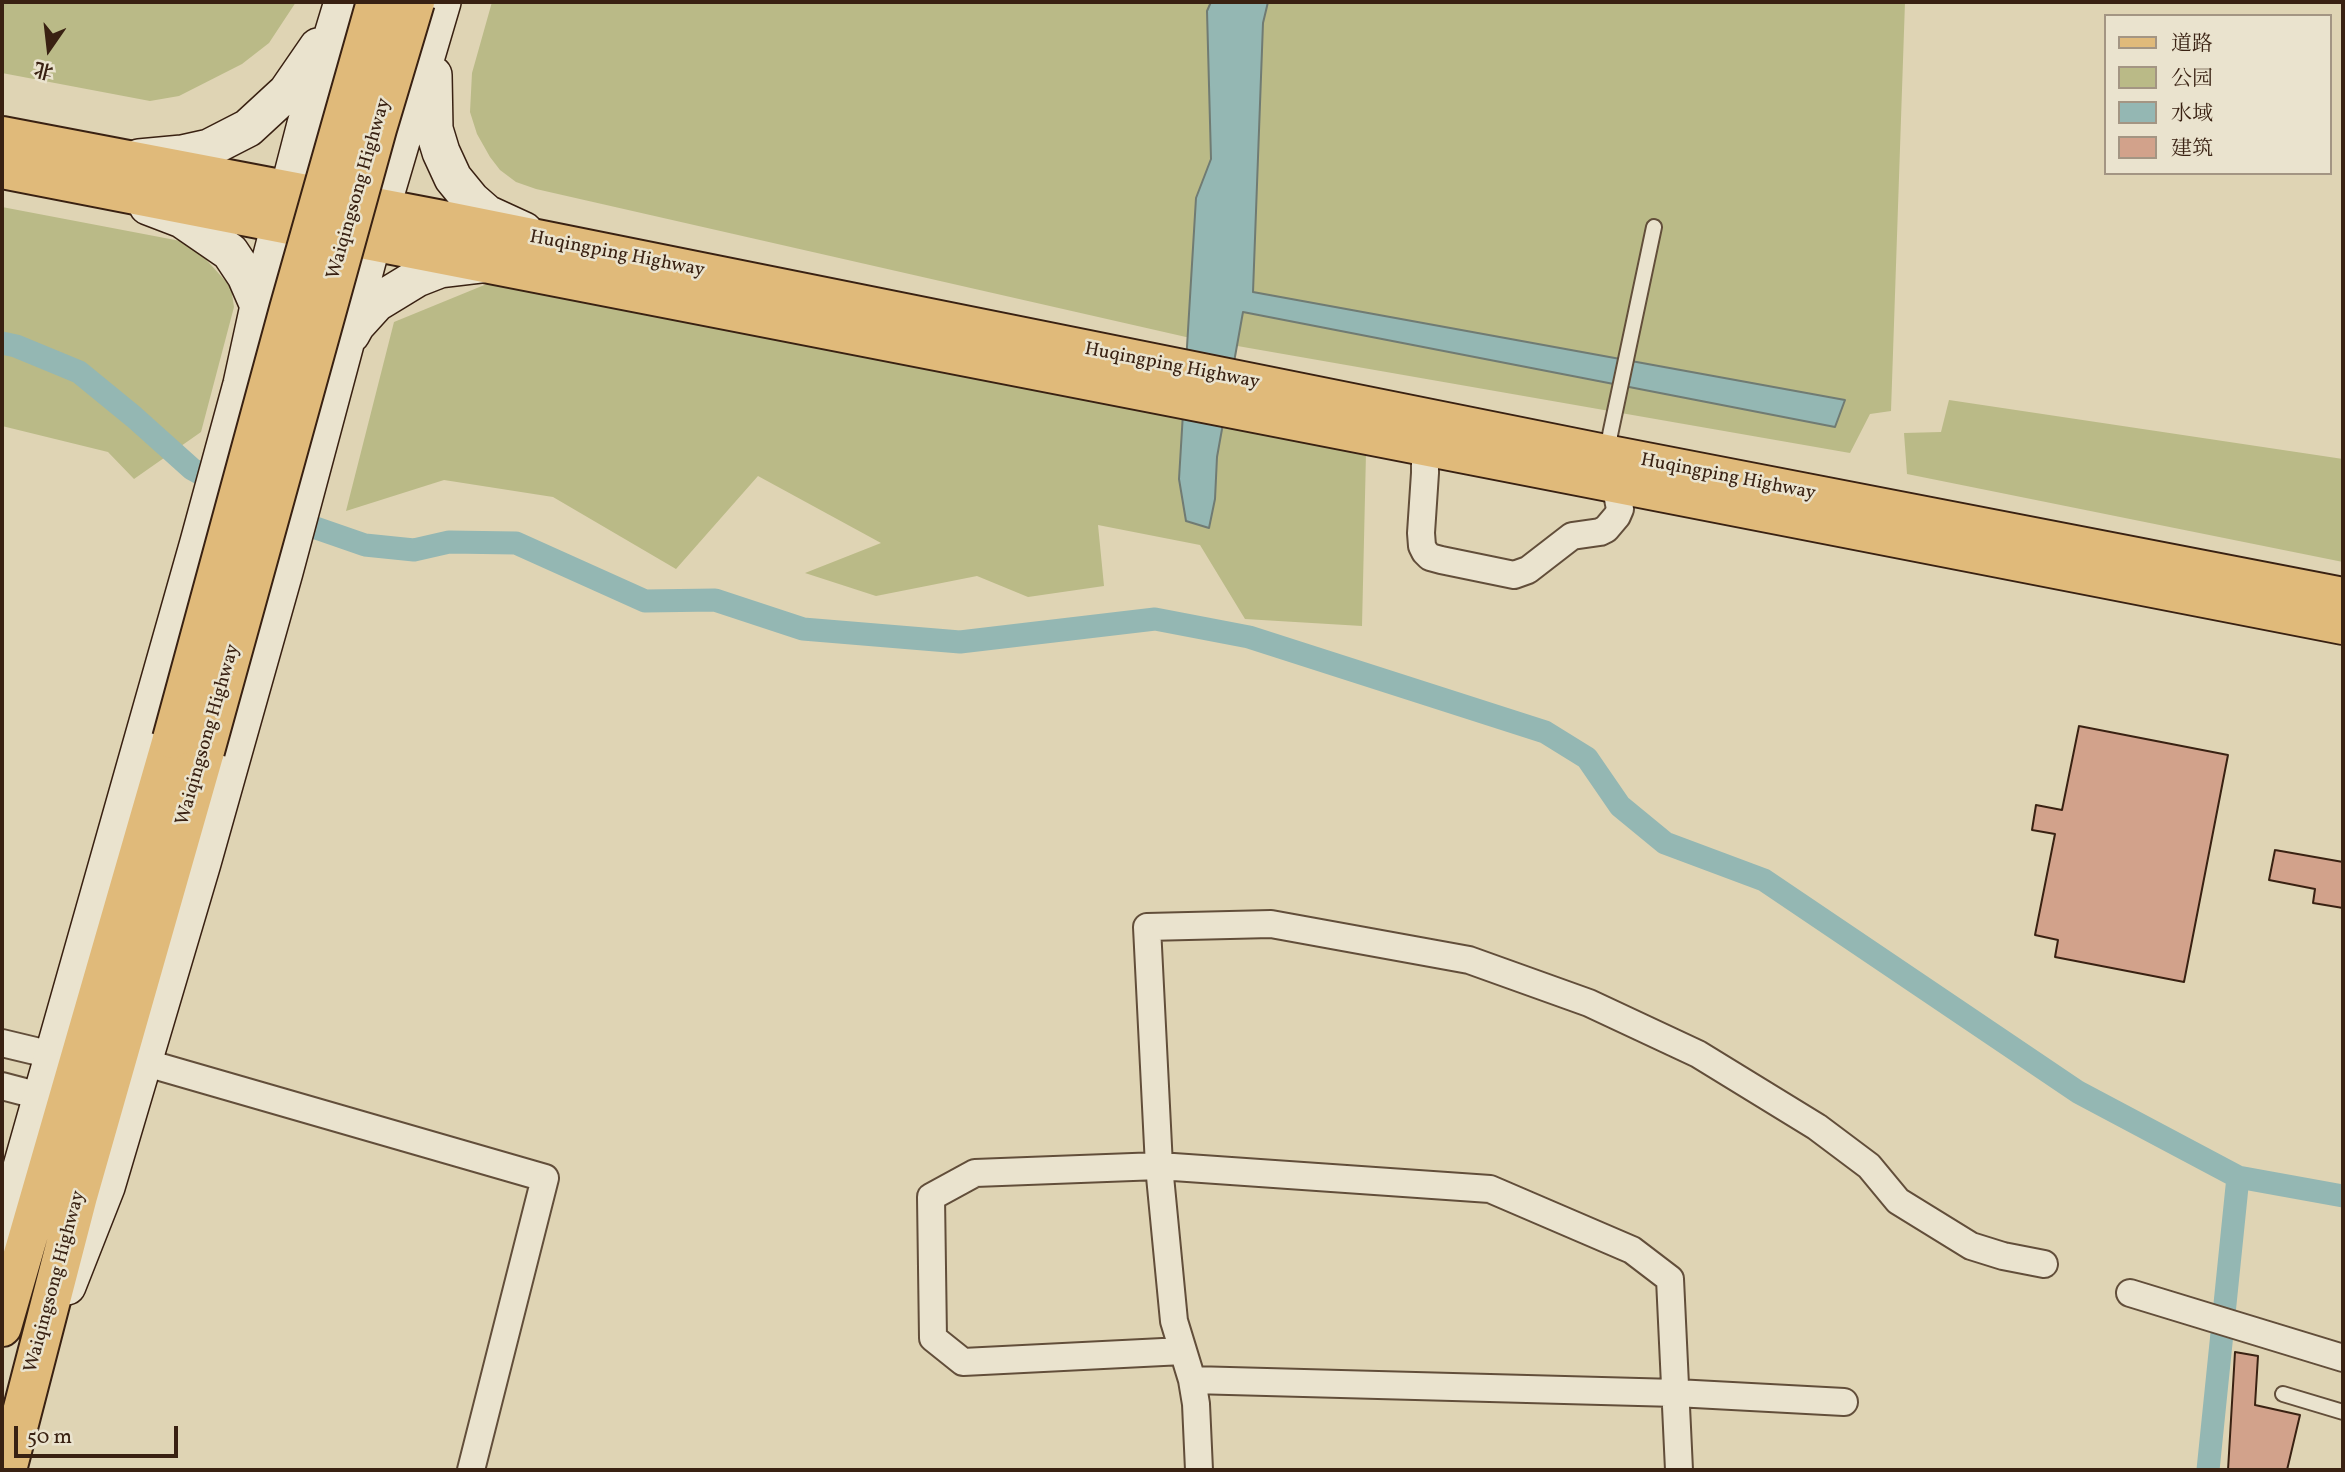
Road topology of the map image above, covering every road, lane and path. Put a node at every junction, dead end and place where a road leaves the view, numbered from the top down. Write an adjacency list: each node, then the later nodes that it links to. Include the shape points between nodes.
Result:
1 (415, 2): 24 (main road, Waiqingsong Highway, bridge)
2 (443, 2): 9 (main road, via 426,56); 11 (main road, via 432,102 434,129 453,178 487,214)
3 (353, 5): 5 (main road, via 293,85 248,128 209,148); 8 (main road); 9 (main road, via 334,53 334,127); 24 (main road, Waiqingsong Highway, bridge, via 293,295)
4 (2, 136): 5 (main road, Huqingping Highway)
5 (119, 159): 8 (main road, Huqingping Highway)
6 (2, 169): 7 (main road, Huqingping Highway)
7 (77, 183): 8 (main road, Huqingping Highway); 13 (main road, via 140,202 199,229 233,256)
8 (285, 206): 9 (main road, Huqingping Highway); 13 (main road)
9 (352, 220): 11 (main road, Huqingping Highway); 12 (main road, Huqingping Highway); 14 (main road); 16 (main road, via 272,322)
10 (1654, 227): 20 (lane, via 1609,435)
11 (558, 243): 15 (main road, Huqingping Highway)
12 (488, 263): 14 (main road, via 440,269 376,303 347,340); 15 (main road, Huqingping Highway)
13 (259, 306): 16 (main road)
14 (338, 368): 18 (main road)
15 (1176, 382): 17 (main road, Huqingping Highway)
16 (242, 384): 18 (main road, via 263,366 297,367 321,389); 26 (main road)
17 (1248, 396): 19 (main road, Huqingping Highway); 20 (main road, Huqingping Highway)
18 (323, 425): 27 (main road)
19 (1424, 445): 20 (main road, Huqingping Highway); 20 (street, via 1421,533 1425,552 1441,560 1514,575 1528,570 1572,536 1606,529 1619,513)
20 (1612, 469): 21 (main road, Huqingping Highway)
21 (1992, 543): 22 (main road, Huqingping Highway); 23 (main road, Huqingping Highway)
22 (2343, 597)
23 (2343, 625)
24 (188, 745): 34 (main road, Waiqingsong Highway); 36 (main road, Waiqingsong Highway)
25 (2, 1043): 26 (street)
26 (52, 1055): 29 (main road)
27 (143, 1062): 36 (main road, via 92,1227); 44 (street, via 545,1178)
28 (2, 1086): 29 (street)
29 (40, 1096): 33 (main road, via 9,1226)
30 (1159, 1166): 31 (street, via 1147,928 1271,923 1469,960 1589,1003 1698,1054 1817,1127 1869,1166 1898,1201 1971,1246); 35 (street, via 1174,1321); 35 (street, via 975,1173 931,1197 933,1338 963,1363); 39 (street, via 1490,1189 1632,1250 1670,1279)
31 (2044, 1264)
32 (2130, 1293): 37 (street)
33 (2, 1318)
34 (2, 1327)
35 (1183, 1351): 38 (street)
36 (37, 1355): 43 (main road, Waiqingsong Highway)
37 (2343, 1359)
38 (1192, 1380): 39 (street); 45 (street)
39 (1676, 1393): 41 (street); 46 (street)
40 (2283, 1394): 42 (lane)
41 (1844, 1402)
42 (2343, 1412)
43 (7, 1470)
44 (471, 1470)
45 (1199, 1470)
46 (1679, 1470)

